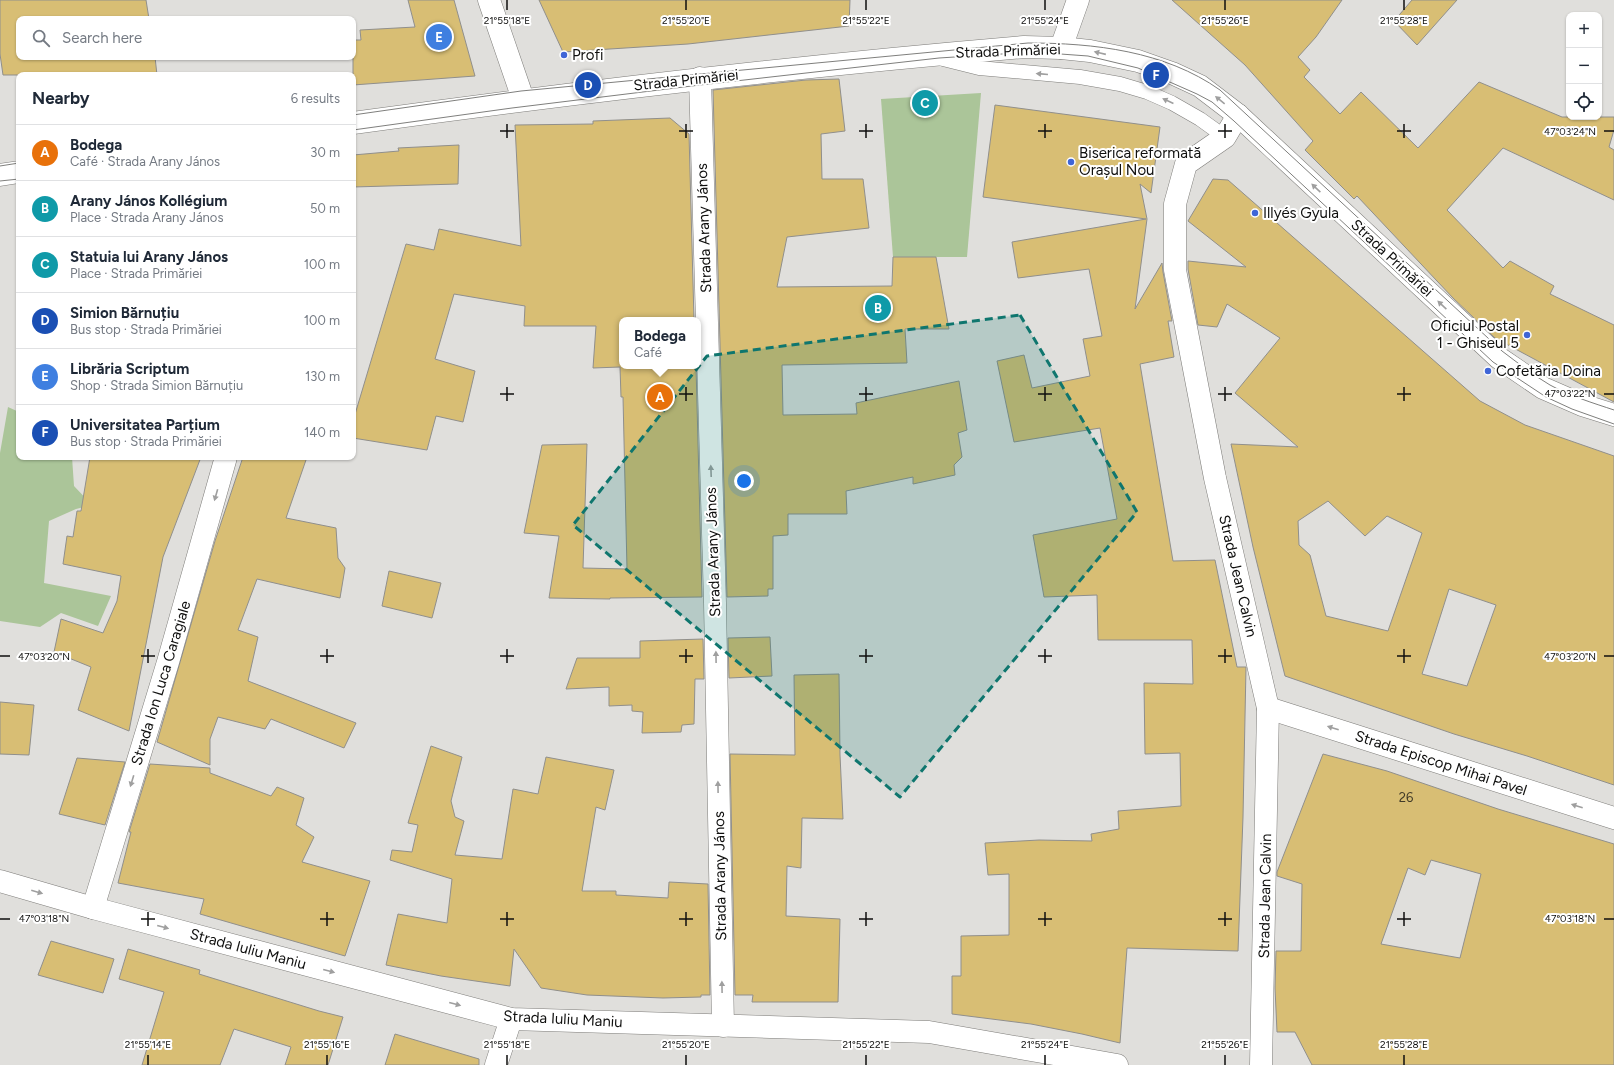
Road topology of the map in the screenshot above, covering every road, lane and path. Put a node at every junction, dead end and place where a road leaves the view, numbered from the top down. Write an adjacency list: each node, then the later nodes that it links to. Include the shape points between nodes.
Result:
1 (489, 0): 6 (street)
2 (1078, 0): 3 (street)
3 (1061, 48): 4 (street, Strada Primăriei, via 1024,47); 7 (street, Strada Primăriei, one-way to 3, via 1200,86 1172,73 1138,61)
4 (924, 56): 5 (street, Strada Primăriei); 9 (lane, one-way to 4, via 1172,103 1120,84 1080,77 979,68)
5 (700, 78): 6 (street, Strada Primăriei); 19 (street, Strada Arany János, one-way to 5, via 715,603)
6 (523, 99): 8 (street, Strada Primăriei)
7 (1238, 115): 9 (street, Strada Jean Calvin); 12 (street, Strada Primăriei, one-way to 7, via 1582,405 1543,388 1499,358)
8 (356, 123)
9 (1225, 137): 14 (street, Strada Jean Calvin, via 1186,164 1175,204 1175,270 1215,478)
10 (16, 172): 11 (street)
11 (0, 174)
12 (1614, 415)
13 (225, 460): 17 (street, Strada Ion Luca Caragiale, one-way to 17, via 168,662)
14 (1268, 708): 15 (street, Strada Episcop Mihai Pavel, one-way to 14); 22 (street, Strada Jean Calvin)
15 (1614, 818)
16 (0, 881): 17 (street, Strada Iuliu Maniu, one-way to 17)
17 (93, 908): 18 (street, Strada Iuliu Maniu, one-way to 18)
18 (511, 1019): 19 (street, Strada Iuliu Maniu); 20 (street)
19 (723, 1026): 21 (street, Strada Iuliu Maniu, via 929,1032)
20 (496, 1065)
21 (1117, 1065)
22 (1262, 1065)

